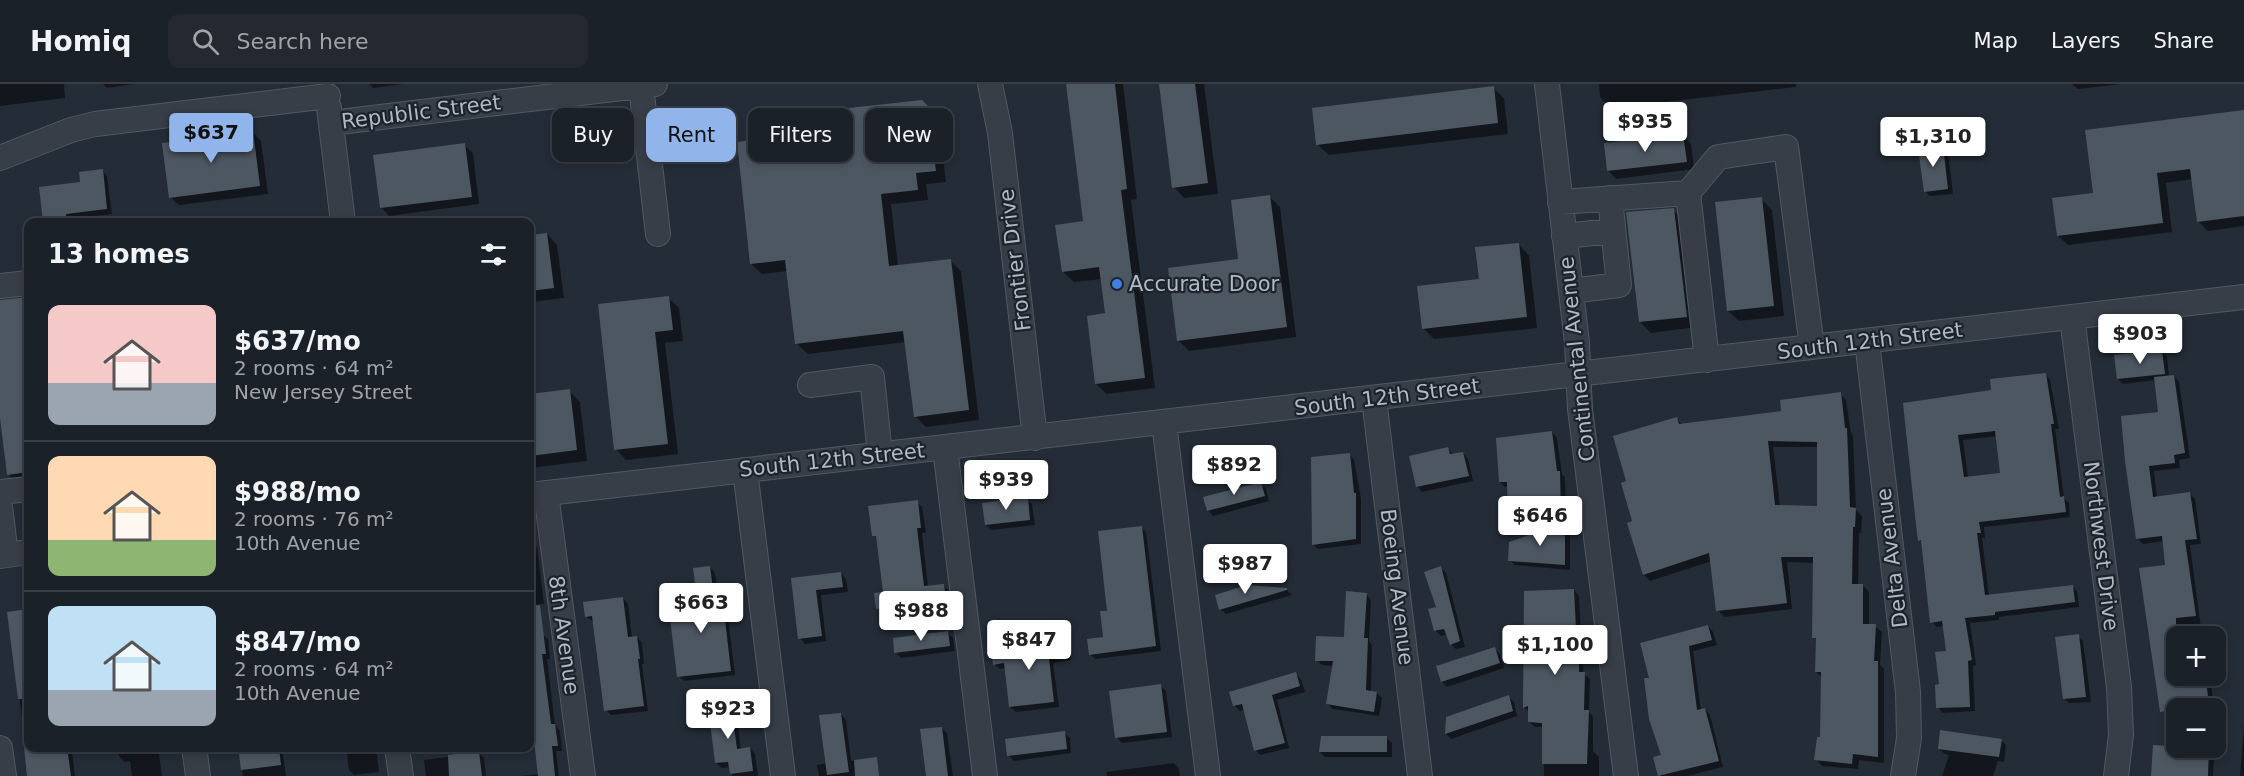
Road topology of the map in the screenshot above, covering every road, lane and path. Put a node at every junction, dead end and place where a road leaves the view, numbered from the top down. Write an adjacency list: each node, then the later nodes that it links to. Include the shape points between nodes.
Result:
1 (990, 84): 27 (street, Frontier Drive, via 1000,133)
2 (1547, 84): 10 (street, Continental Avenue)
3 (648, 85): 4 (street, Republic Street); 13 (street)
4 (567, 89): 6 (street, Republic Street)
5 (327, 90): 6 (street); 7 (street, via 95,124)
6 (331, 123): 11 (street)
7 (0, 158)
8 (1689, 193): 9 (street); 21 (street, via 1718,157 1785,147); 22 (street)
9 (1610, 198): 10 (street); 12 (street)
10 (1560, 202): 14 (street, Continental Avenue)
11 (343, 218)
12 (1613, 231): 14 (street); 17 (street, via 1619,285)
13 (658, 234)
14 (1564, 236): 17 (street, Continental Avenue)
15 (24, 283): 16 (street)
16 (0, 286)
17 (1571, 291): 23 (street, Continental Avenue)
18 (2244, 297): 19 (street, South 12th Street)
19 (2072, 317): 20 (street, South 12th Street); 49 (street, Northwest Drive, via 2119,687 2121,735)
20 (1867, 341): 21 (street, South 12th Street); 48 (street, Delta Avenue, via 1908,692 1909,738)
21 (1812, 347): 22 (street, South 12th Street)
22 (1707, 360): 23 (street, South 12th Street)
23 (1579, 375): 25 (street, South 12th Street); 47 (street, Continental Avenue)
24 (810, 385): 29 (street, via 872,377)
25 (1374, 399): 26 (street, South 12th Street); 46 (street, Boeing Avenue)
26 (1164, 423): 27 (street, South 12th Street); 45 (street)
27 (1035, 438): 28 (street, South 12th Street)
28 (945, 448): 29 (street, South 12th Street); 44 (street)
29 (880, 455): 30 (street, South 12th Street)
30 (745, 470): 33 (street, South 12th Street); 43 (street)
31 (24, 489): 32 (street)
32 (0, 492)
33 (538, 494): 42 (street, 8th Avenue)
34 (0, 507): 35 (street)
35 (12, 554)
36 (0, 748): 39 (street)
37 (195, 752): 40 (street)
38 (398, 752): 41 (street)
39 (4, 776)
40 (198, 776)
41 (401, 776)
42 (583, 776)
43 (783, 776)
44 (985, 776)
45 (1208, 776)
46 (1420, 776)
47 (1626, 776)
48 (1903, 776)
49 (2116, 776)

